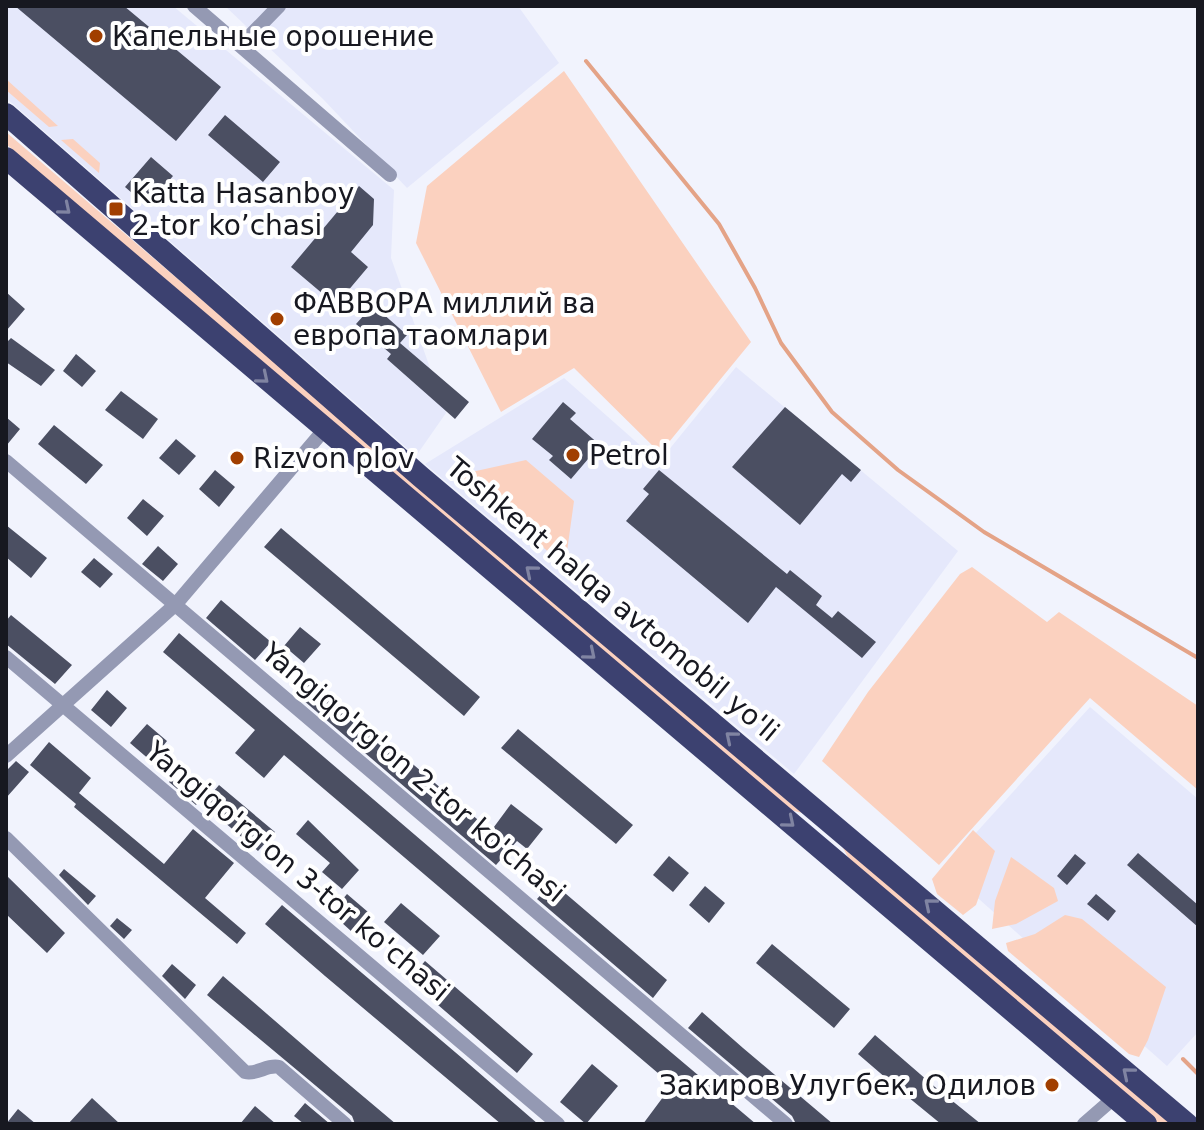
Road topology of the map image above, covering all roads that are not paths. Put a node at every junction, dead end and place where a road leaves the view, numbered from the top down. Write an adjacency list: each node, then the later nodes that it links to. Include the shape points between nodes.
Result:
1 (194, 6): 3 (street)
2 (279, 6): 3 (street)
3 (242, 44): 6 (street)
4 (6, 114): 13 (highway, Toshkent halqa avtomobil yo'li, one-way to 4, via 421,477)
5 (6, 158): 7 (highway, Toshkent halqa avtomobil yo'li, one-way to 7)
6 (390, 175)
7 (324, 430): 9 (street); 15 (highway, Toshkent halqa avtomobil yo'li, one-way to 15)
8 (6, 461): 9 (street, Yangiqo'rg'on 2-tor ko'chasi)
9 (176, 604): 11 (street); 19 (street, Yangiqo'rg'on 2-tor ko'chasi)
10 (6, 657): 11 (street, Yangiqo'rg'on 3-tor ko'chasi)
11 (60, 704): 12 (street); 18 (street, Yangiqo'rg'on 3-tor ko'chasi)
12 (6, 756)
13 (835, 823): 15 (highway); 22 (highway, Toshkent halqa avtomobil yo'li, one-way to 13)
14 (6, 838): 17 (street, via 245,1072 279,1067)
15 (816, 845): 16 (highway, Toshkent halqa avtomobil yo'li)
16 (1115, 1097): 20 (street); 21 (highway, Toshkent halqa avtomobil yo'li)
17 (345, 1124)
18 (558, 1124)
19 (786, 1124)
20 (1084, 1124)
21 (1146, 1124)
22 (1187, 1124)

